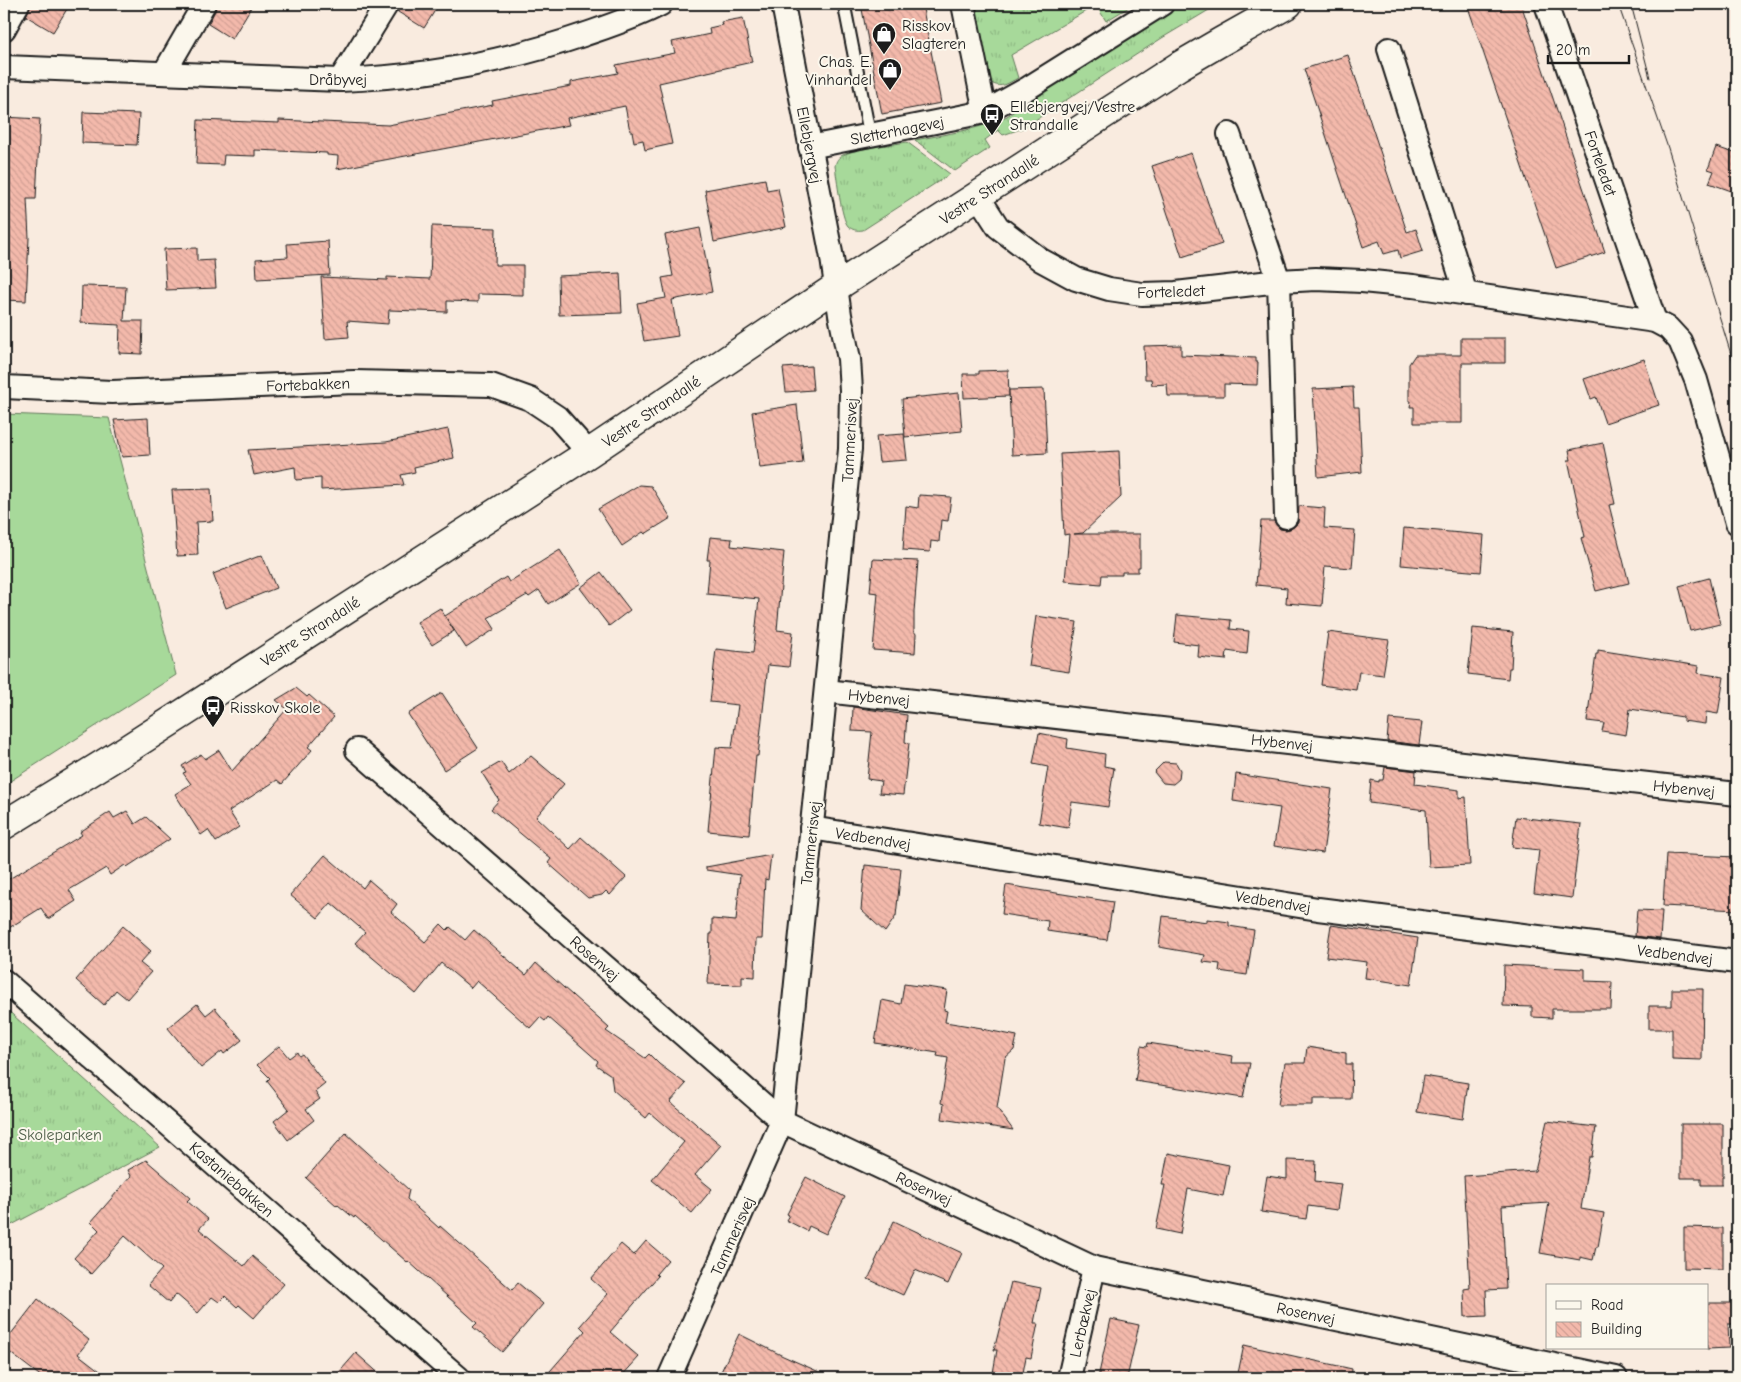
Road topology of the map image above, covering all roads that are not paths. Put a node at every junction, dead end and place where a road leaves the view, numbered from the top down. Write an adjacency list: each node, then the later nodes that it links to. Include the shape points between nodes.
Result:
1 (18, 4): 11 (street)
2 (204, 4): 14 (street)
3 (387, 4): 15 (street)
4 (661, 4): 15 (street, Dråbyvej, via 604,28 515,56 428,73)
5 (783, 4): 19 (street, Ellebjergvej)
6 (844, 4): 18 (lane)
7 (963, 4): 16 (street)
8 (1162, 4): 16 (street, Sletterhagevej)
9 (1288, 4): 20 (street, Vestre Strandallé, via 1179,66)
10 (1546, 4): 24 (street, Forteledet)
11 (4, 29)
12 (1390, 49): 23 (street)
13 (4, 67): 14 (street, Dråbyvej)
14 (164, 73): 15 (street, Dråbyvej)
15 (340, 80)
16 (985, 112): 18 (street, Sletterhagevej)
17 (1229, 134): 21 (street)
18 (870, 136): 19 (street, Sletterhagevej)
19 (810, 147): 22 (street, Ellebjergvej)
20 (978, 196): 21 (street, Forteledet, via 998,227 1041,260 1076,279 1109,289 1142,294 1176,293); 22 (street, Vestre Strandallé)
21 (1279, 281): 23 (street, Forteledet, via 1362,281); 27 (street)
22 (836, 286): 26 (street, Vestre Strandallé); 29 (street, Tammerisvej, via 849,359 850,449)
23 (1466, 294): 24 (street, Forteledet)
24 (1655, 321): 28 (street, Forteledet, via 1668,328 1680,341 1696,380)
25 (4, 387): 26 (street, Fortebakken, via 112,392 354,382 491,385 530,399 557,417)
26 (589, 453): 32 (street, Vestre Strandallé)
27 (1286, 517)
28 (1737, 523)
29 (826, 691): 31 (street, Hybenvej); 33 (street, Tammerisvej)
30 (357, 750): 36 (street, Rosenvej)
31 (1737, 794)
32 (7, 825)
33 (811, 828): 34 (street, Vedbendvej, via 1318,909); 36 (street, Tammerisvej)
34 (1737, 962)
35 (4, 981): 38 (street, Kastaniebakken)
36 (782, 1121): 37 (street, Rosenvej); 39 (street, Tammerisvej)
37 (1094, 1268): 40 (street, Lerbækvej); 41 (street, Rosenvej)
38 (459, 1378)
39 (669, 1378)
40 (1070, 1378)
41 (1616, 1378)

